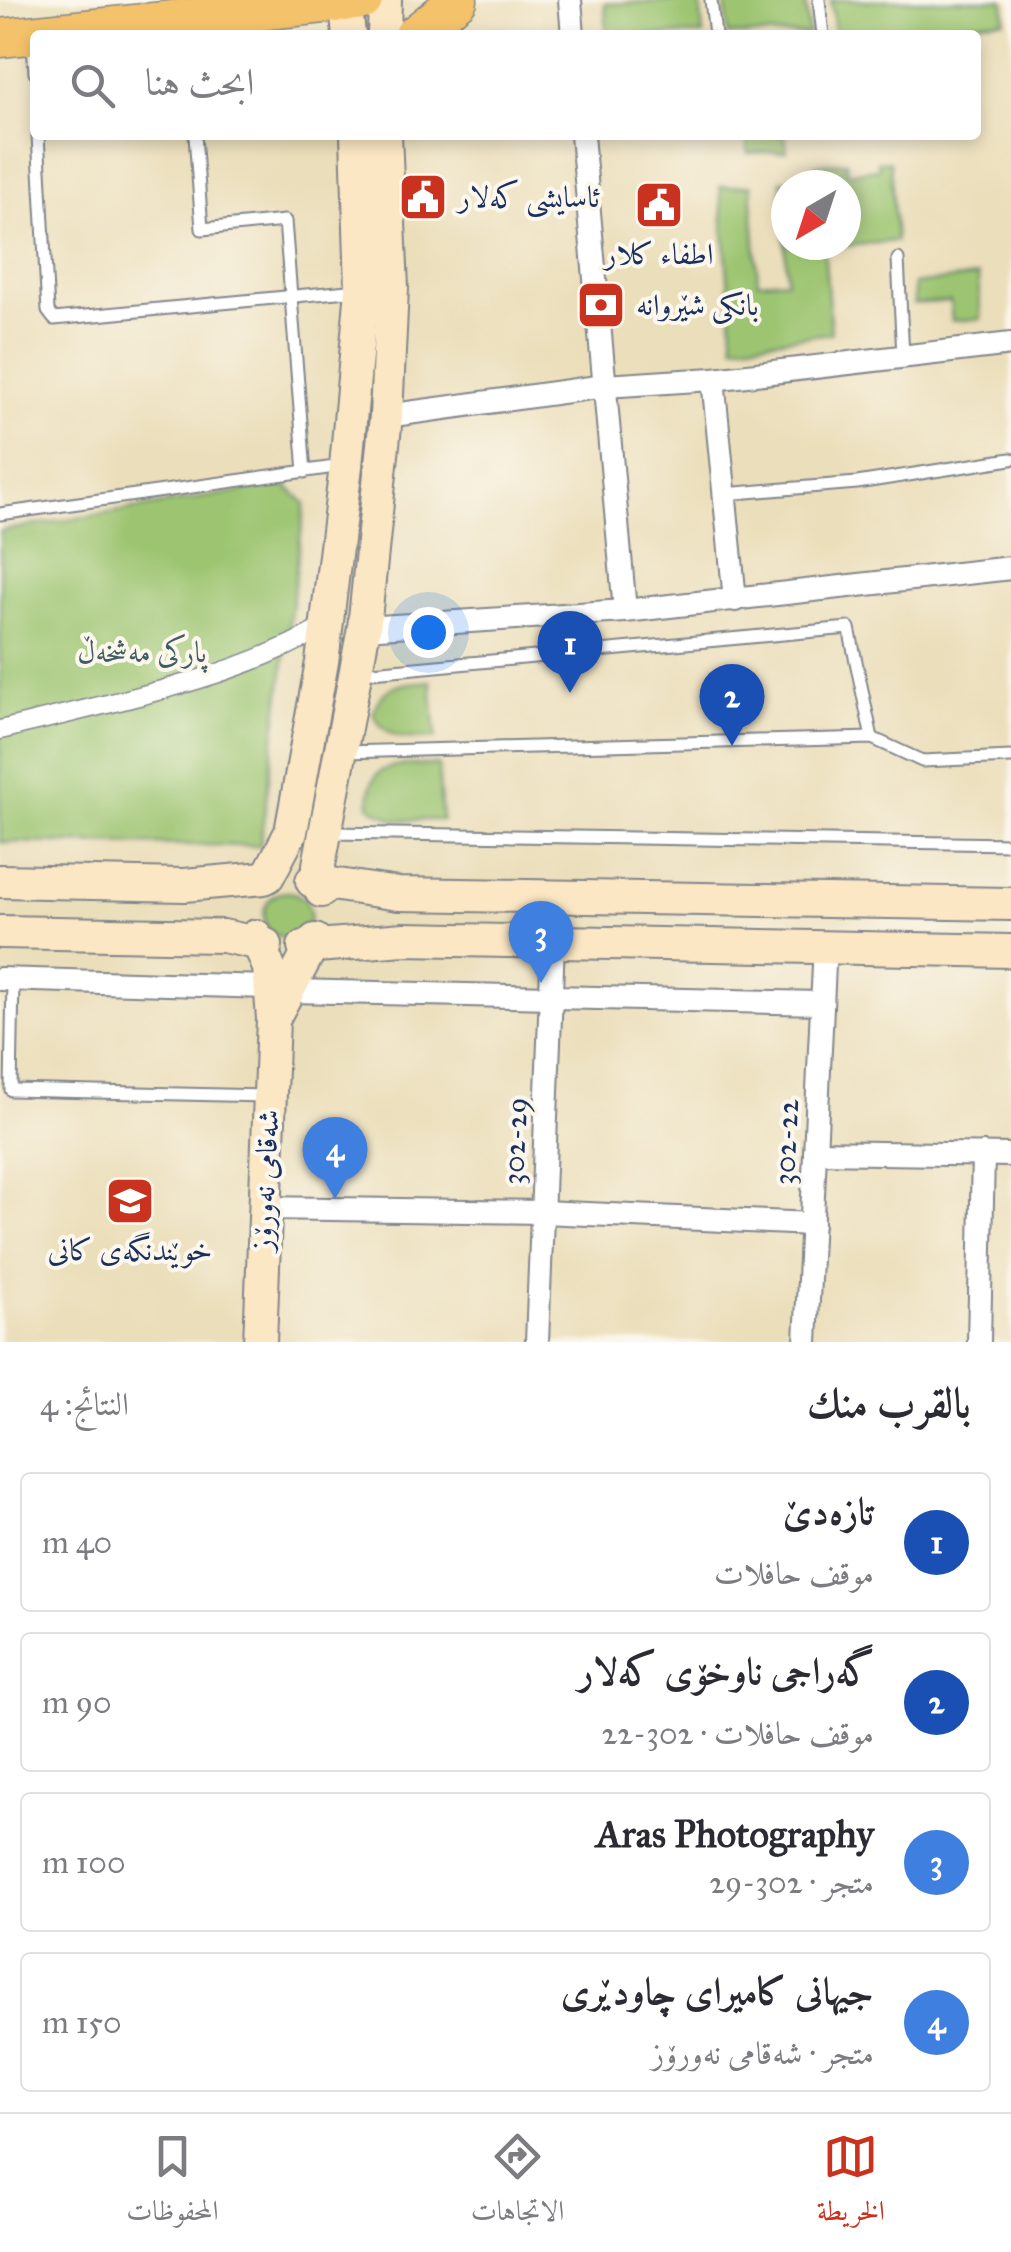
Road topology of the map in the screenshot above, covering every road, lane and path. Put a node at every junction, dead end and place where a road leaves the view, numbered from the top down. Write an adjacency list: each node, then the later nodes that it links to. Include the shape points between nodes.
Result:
1 (385, 0): 11 (main road)
2 (458, 0): 12 (highway)
3 (570, 0): 13 (street)
4 (711, 0): 14 (lane)
5 (819, 0): 15 (lane)
6 (262, 9): 7 (highway); 8 (highway); 10 (highway)
7 (351, 9)
8 (186, 26): 9 (highway)
9 (118, 30)
10 (304, 30)
11 (384, 30)
12 (420, 30)
13 (573, 30)
14 (714, 30)
15 (822, 30)
16 (16, 36): 17 (lane)
17 (30, 63)
18 (38, 140): 25 (lane, via 48,311 54,319)
19 (194, 140): 25 (lane, via 202,230 285,220)
20 (356, 140): 24 (main road)
21 (385, 140): 30 (main road, via 392,288)
22 (582, 140): 29 (street)
23 (898, 259): 27 (lane)
24 (362, 289): 25 (lane); 32 (main road)
25 (292, 297): 33 (lane)
26 (1011, 344): 27 (street)
27 (903, 356): 28 (street)
28 (713, 379): 29 (street); 34 (street)
29 (605, 386): 30 (street); 38 (street)
30 (386, 416): 40 (main road)
31 (1011, 459): 34 (lane, via 857,483)
32 (346, 466): 33 (lane); 39 (main road)
33 (305, 472): 35 (lane)
34 (724, 494): 37 (street)
35 (0, 514)
36 (1011, 568): 37 (street)
37 (735, 600): 38 (street)
38 (625, 611): 40 (street)
39 (327, 625): 42 (street, via 294,645 163,688); 48 (main road, via 291,832)
40 (364, 628): 41 (main road)
41 (356, 674): 43 (lane, via 849,628); 44 (main road)
42 (0, 730)
43 (872, 738): 44 (lane); 45 (lane, via 922,760)
44 (343, 752): 46 (main road)
45 (1011, 757)
46 (326, 833): 47 (lane); 50 (main road)
47 (1011, 844)
48 (266, 878): 49 (main road, via 184,885); 50 (main road, via 291,872); 54 (main road, via 247,912)
49 (0, 881)
50 (318, 885): 51 (main road, via 398,894); 57 (main road, via 326,917)
51 (732, 898): 52 (main road); 56 (main road)
52 (1011, 904)
53 (0, 932): 54 (main road)
54 (260, 941): 57 (main road, via 278,950); 62 (main road)
55 (553, 942): 56 (main road); 57 (main road); 61 (street, 302-29)
56 (728, 942): 58 (main road)
57 (310, 944): 62 (main road)
58 (824, 944): 59 (main road); 63 (street, 302-22)
59 (1011, 951)
60 (6, 979): 62 (street); 64 (lane, via 10,1090)
61 (552, 995): 62 (street); 63 (street); 69 (street, 302-29)
62 (278, 999): 64 (main road, شەقامی نەورۆز)
63 (822, 1003): 65 (street, 302-22)
64 (268, 1096): 68 (main road, شەقامی نەورۆز)
65 (815, 1152): 66 (street); 70 (street, 302-22)
66 (982, 1154): 67 (street); 74 (street)
67 (1011, 1154)
68 (262, 1208): 69 (street); 71 (main road, شەقامی نەورۆز)
69 (542, 1212): 70 (street); 72 (street, 302-29)
70 (812, 1224): 73 (street, 302-22)
71 (260, 1342)
72 (536, 1342)
73 (806, 1342)
74 (979, 1342)

